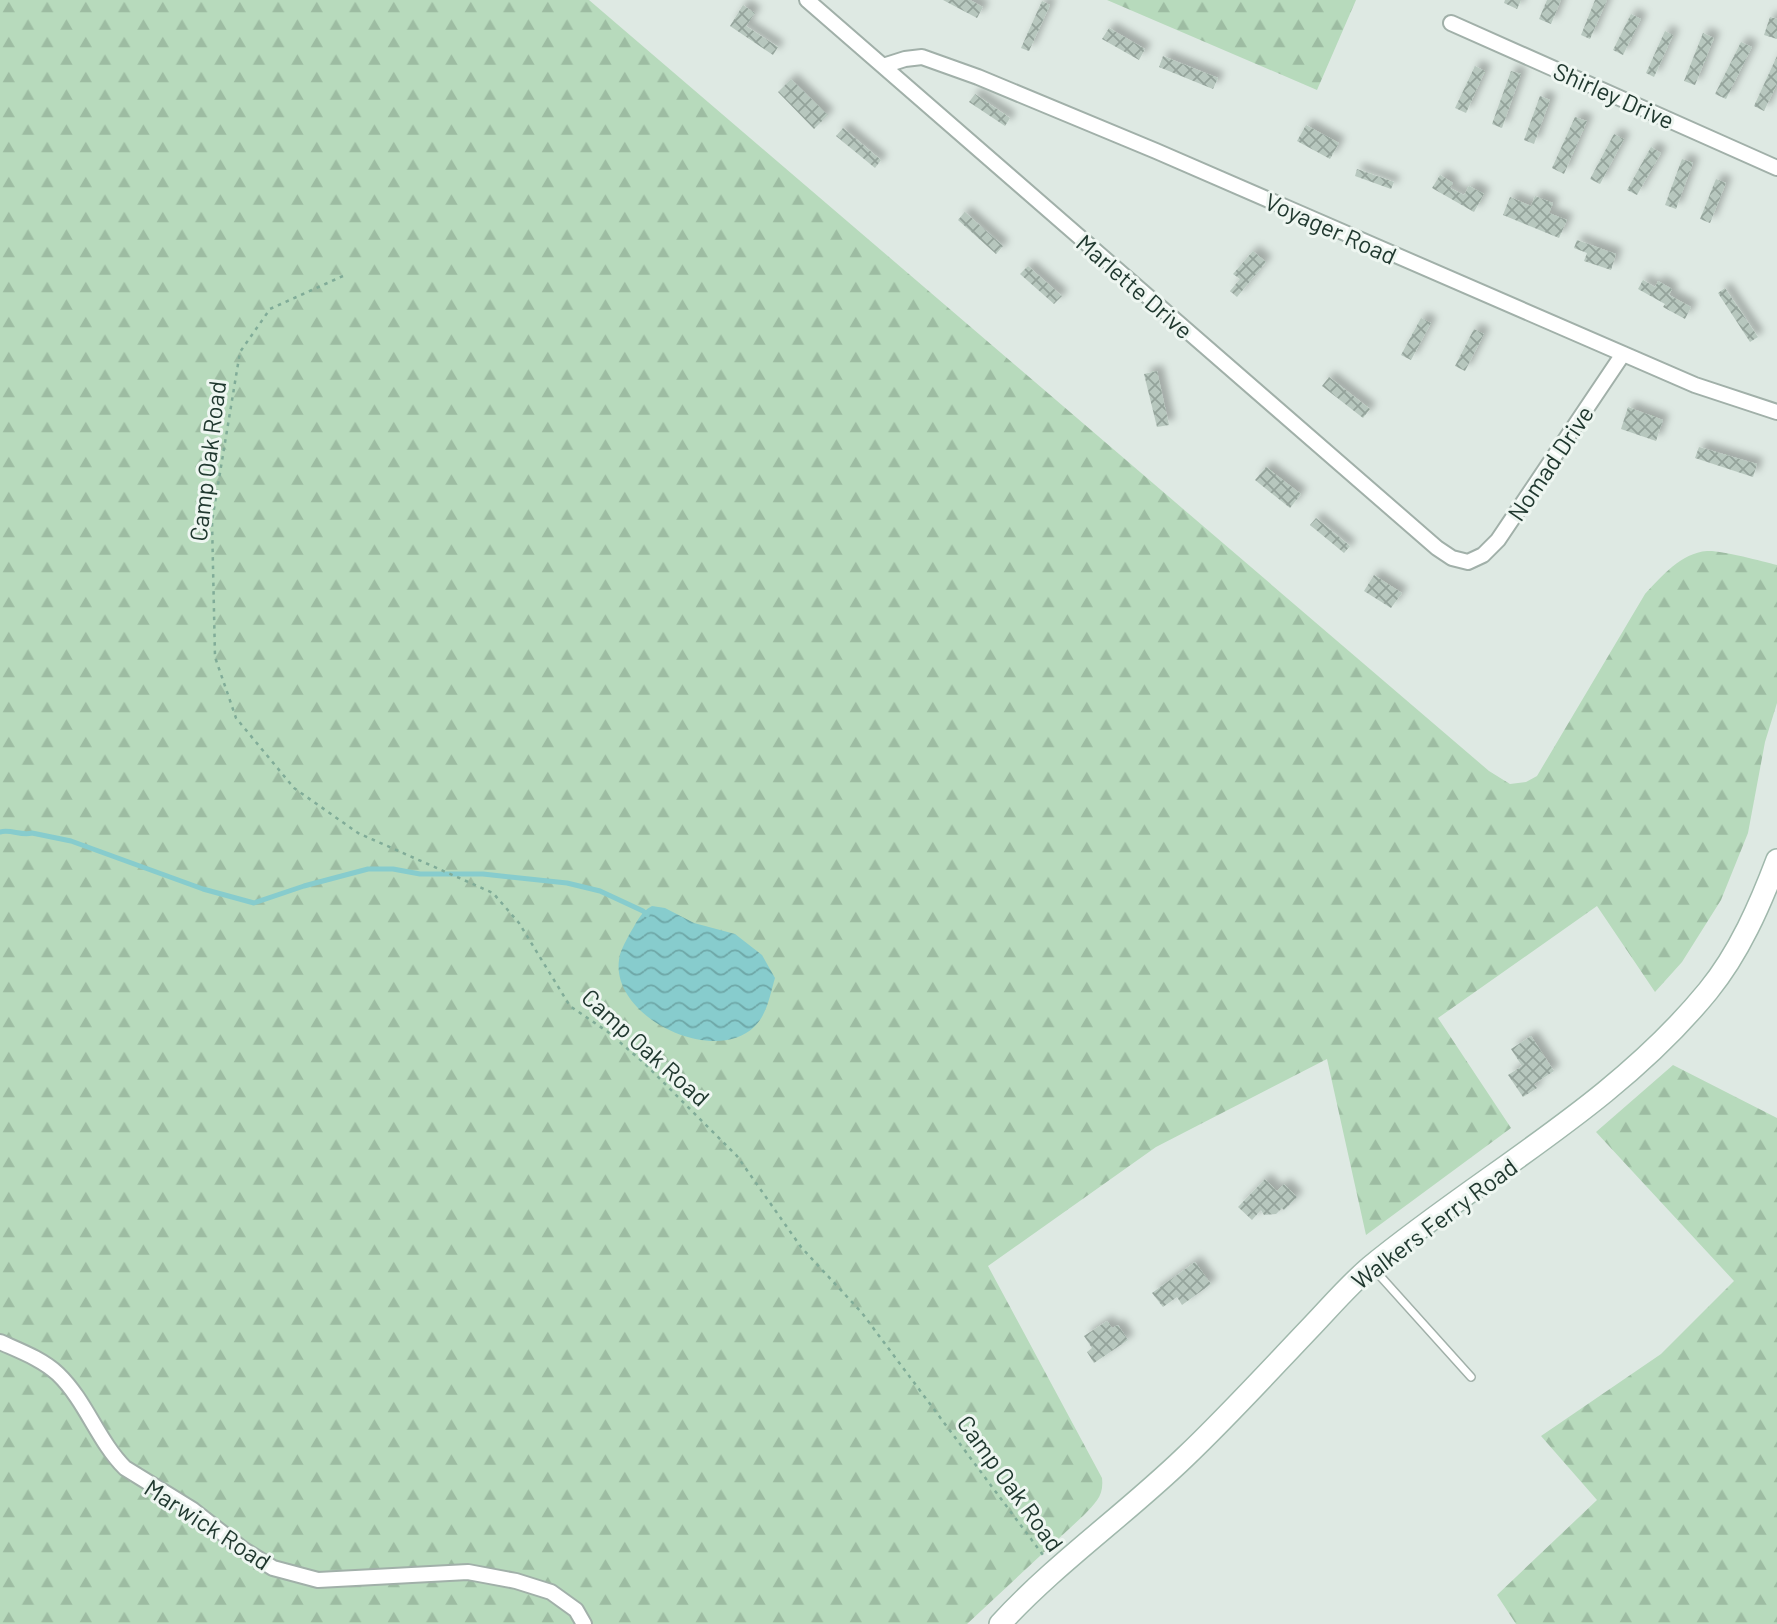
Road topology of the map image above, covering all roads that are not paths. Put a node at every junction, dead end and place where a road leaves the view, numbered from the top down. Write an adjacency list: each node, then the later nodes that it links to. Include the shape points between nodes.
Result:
1 (807, 0): 3 (street, Marlette Drive)
2 (1451, 23): 4 (street, Shirley Drive)
3 (884, 66): 5 (street, Voyager Road, via 922,57 978,76); 7 (street, Marlette Drive, via 1437,548)
4 (1777, 168)
5 (1622, 354): 6 (street, Voyager Road); 7 (street, Nomad Drive, via 1498,540)
6 (1777, 412)
7 (1468, 562)
8 (1777, 860): 9 (street, Walkers Ferry Road, via 1732,955 1671,1033 1581,1113)
9 (1372, 1266): 11 (lane); 13 (street, Walkers Ferry Road, via 1187,1456)
10 (0, 1342): 12 (street, Marwick Road, via 58,1374 125,1468 273,1568 318,1580 468,1572 551,1592 576,1610)
11 (1471, 1377)
12 (584, 1624)
13 (1000, 1624)

